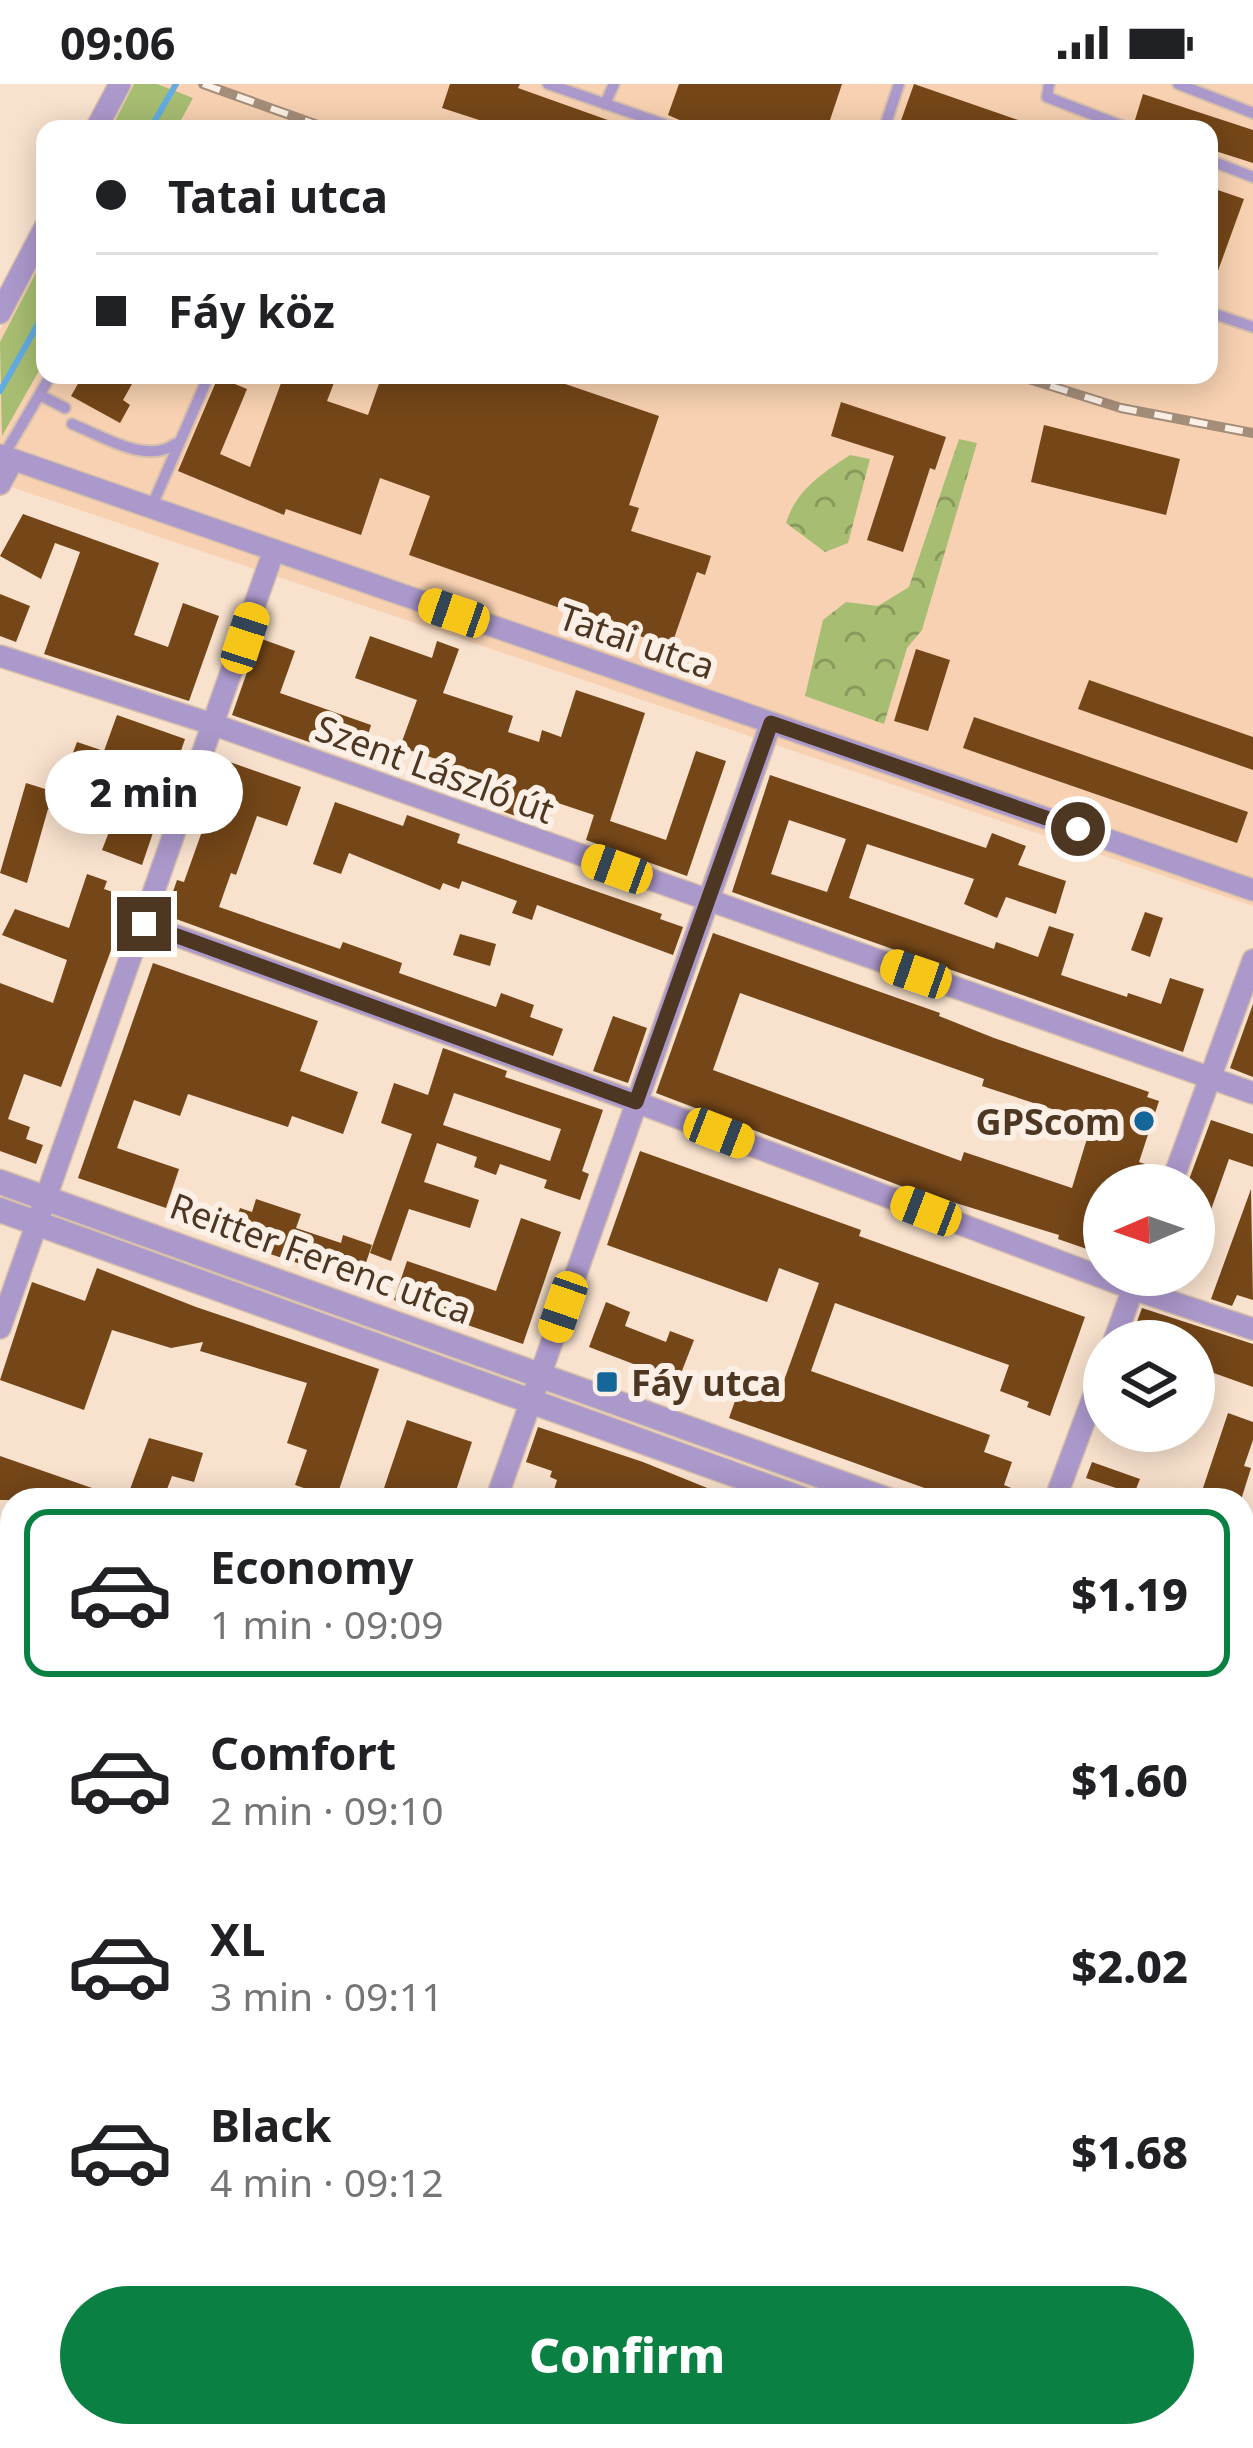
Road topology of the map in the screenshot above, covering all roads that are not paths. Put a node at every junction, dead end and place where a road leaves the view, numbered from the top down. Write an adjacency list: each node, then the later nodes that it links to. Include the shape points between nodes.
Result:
1 (120, 84): 9 (street)
2 (548, 84): 7 (lane)
3 (614, 84): 7 (lane)
4 (899, 84): 11 (lane)
5 (1048, 84): 12 (lane, via 1047,97)
6 (1178, 84): 8 (lane)
7 (605, 104): 10 (lane)
8 (1253, 113)
9 (101, 120)
10 (652, 120)
11 (887, 120)
12 (1107, 120)
13 (1218, 163): 14 (lane)
14 (1253, 177)
15 (36, 238): 16 (street)
16 (9, 276): 17 (street)
17 (0, 313)
18 (1218, 315): 19 (lane)
19 (1253, 327)
20 (46, 384): 22 (lane)
21 (205, 384): 25 (lane)
22 (40, 395): 23 (lane); 26 (lane)
23 (65, 407)
24 (72, 424): 25 (lane, via 153,453)
25 (178, 441): 28 (lane)
26 (6, 457): 27 (street); 28 (street, Tatai utca)
27 (0, 484)
28 (151, 508): 29 (street, Tatai utca)
29 (274, 550): 31 (street, Tatai utca); 32 (street)
30 (0, 656): 32 (street, Szent László út)
31 (771, 723): 33 (street, Tatai utca); 34 (street)
32 (215, 725): 34 (street, Szent László út); 35 (street)
33 (1253, 890)
34 (706, 901): 37 (street, Szent László út); 39 (street)
35 (144, 924): 39 (street); 42 (street)
36 (1253, 960): 37 (street)
37 (1210, 1077): 38 (street, Szent László út); 40 (street)
38 (1253, 1093)
39 (636, 1102): 45 (street); 49 (street)
40 (1179, 1164)
41 (0, 1182): 42 (street, Reitter Ferenc utca)
42 (46, 1198): 44 (street); 49 (street, Reitter Ferenc utca)
43 (0, 1210): 44 (street, Reitter Ferenc utca)
44 (38, 1223): 47 (street); 50 (street, Reitter Ferenc utca)
45 (1083, 1263)
46 (1171, 1296): 48 (street)
47 (0, 1328)
48 (1253, 1329)
49 (539, 1375): 50 (street); 54 (street, Reitter Ferenc utca)
50 (530, 1403): 52 (street); 53 (street, Reitter Ferenc utca)
51 (1083, 1425): 55 (street)
52 (500, 1488)
53 (771, 1488)
54 (819, 1488)
55 (1059, 1488)

